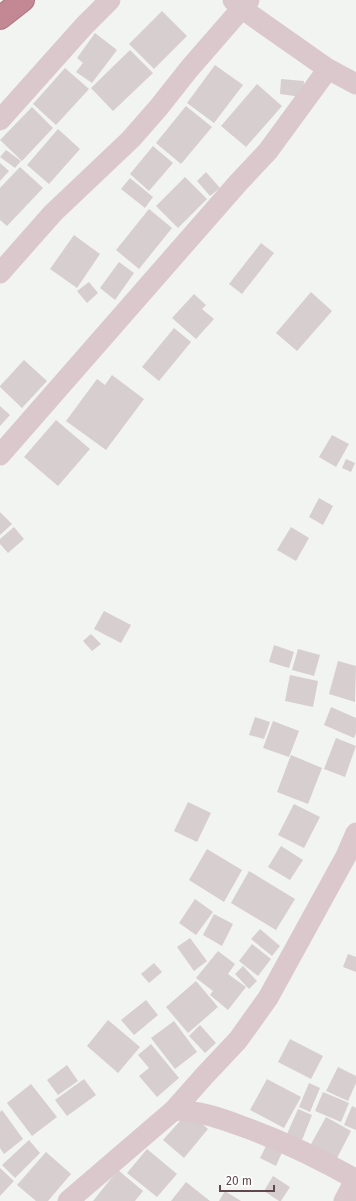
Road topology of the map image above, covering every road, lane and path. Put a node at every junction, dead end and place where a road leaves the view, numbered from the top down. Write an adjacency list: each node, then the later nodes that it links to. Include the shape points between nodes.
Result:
1 (24, 0): 4 (highway)
2 (110, 0): 7 (street)
3 (241, 3): 5 (street); 8 (street, via 131,139 53,213)
4 (2, 13)
5 (328, 69): 6 (street); 9 (street, via 268,151)
6 (356, 84)
7 (0, 120)
8 (0, 273)
9 (0, 455)
10 (356, 833): 11 (street, via 268,998 238,1040)
11 (174, 1110): 12 (street, via 191,1110 217,1117 276,1139); 13 (street)
12 (356, 1179): 14 (street)
13 (70, 1200)
14 (344, 1201)

